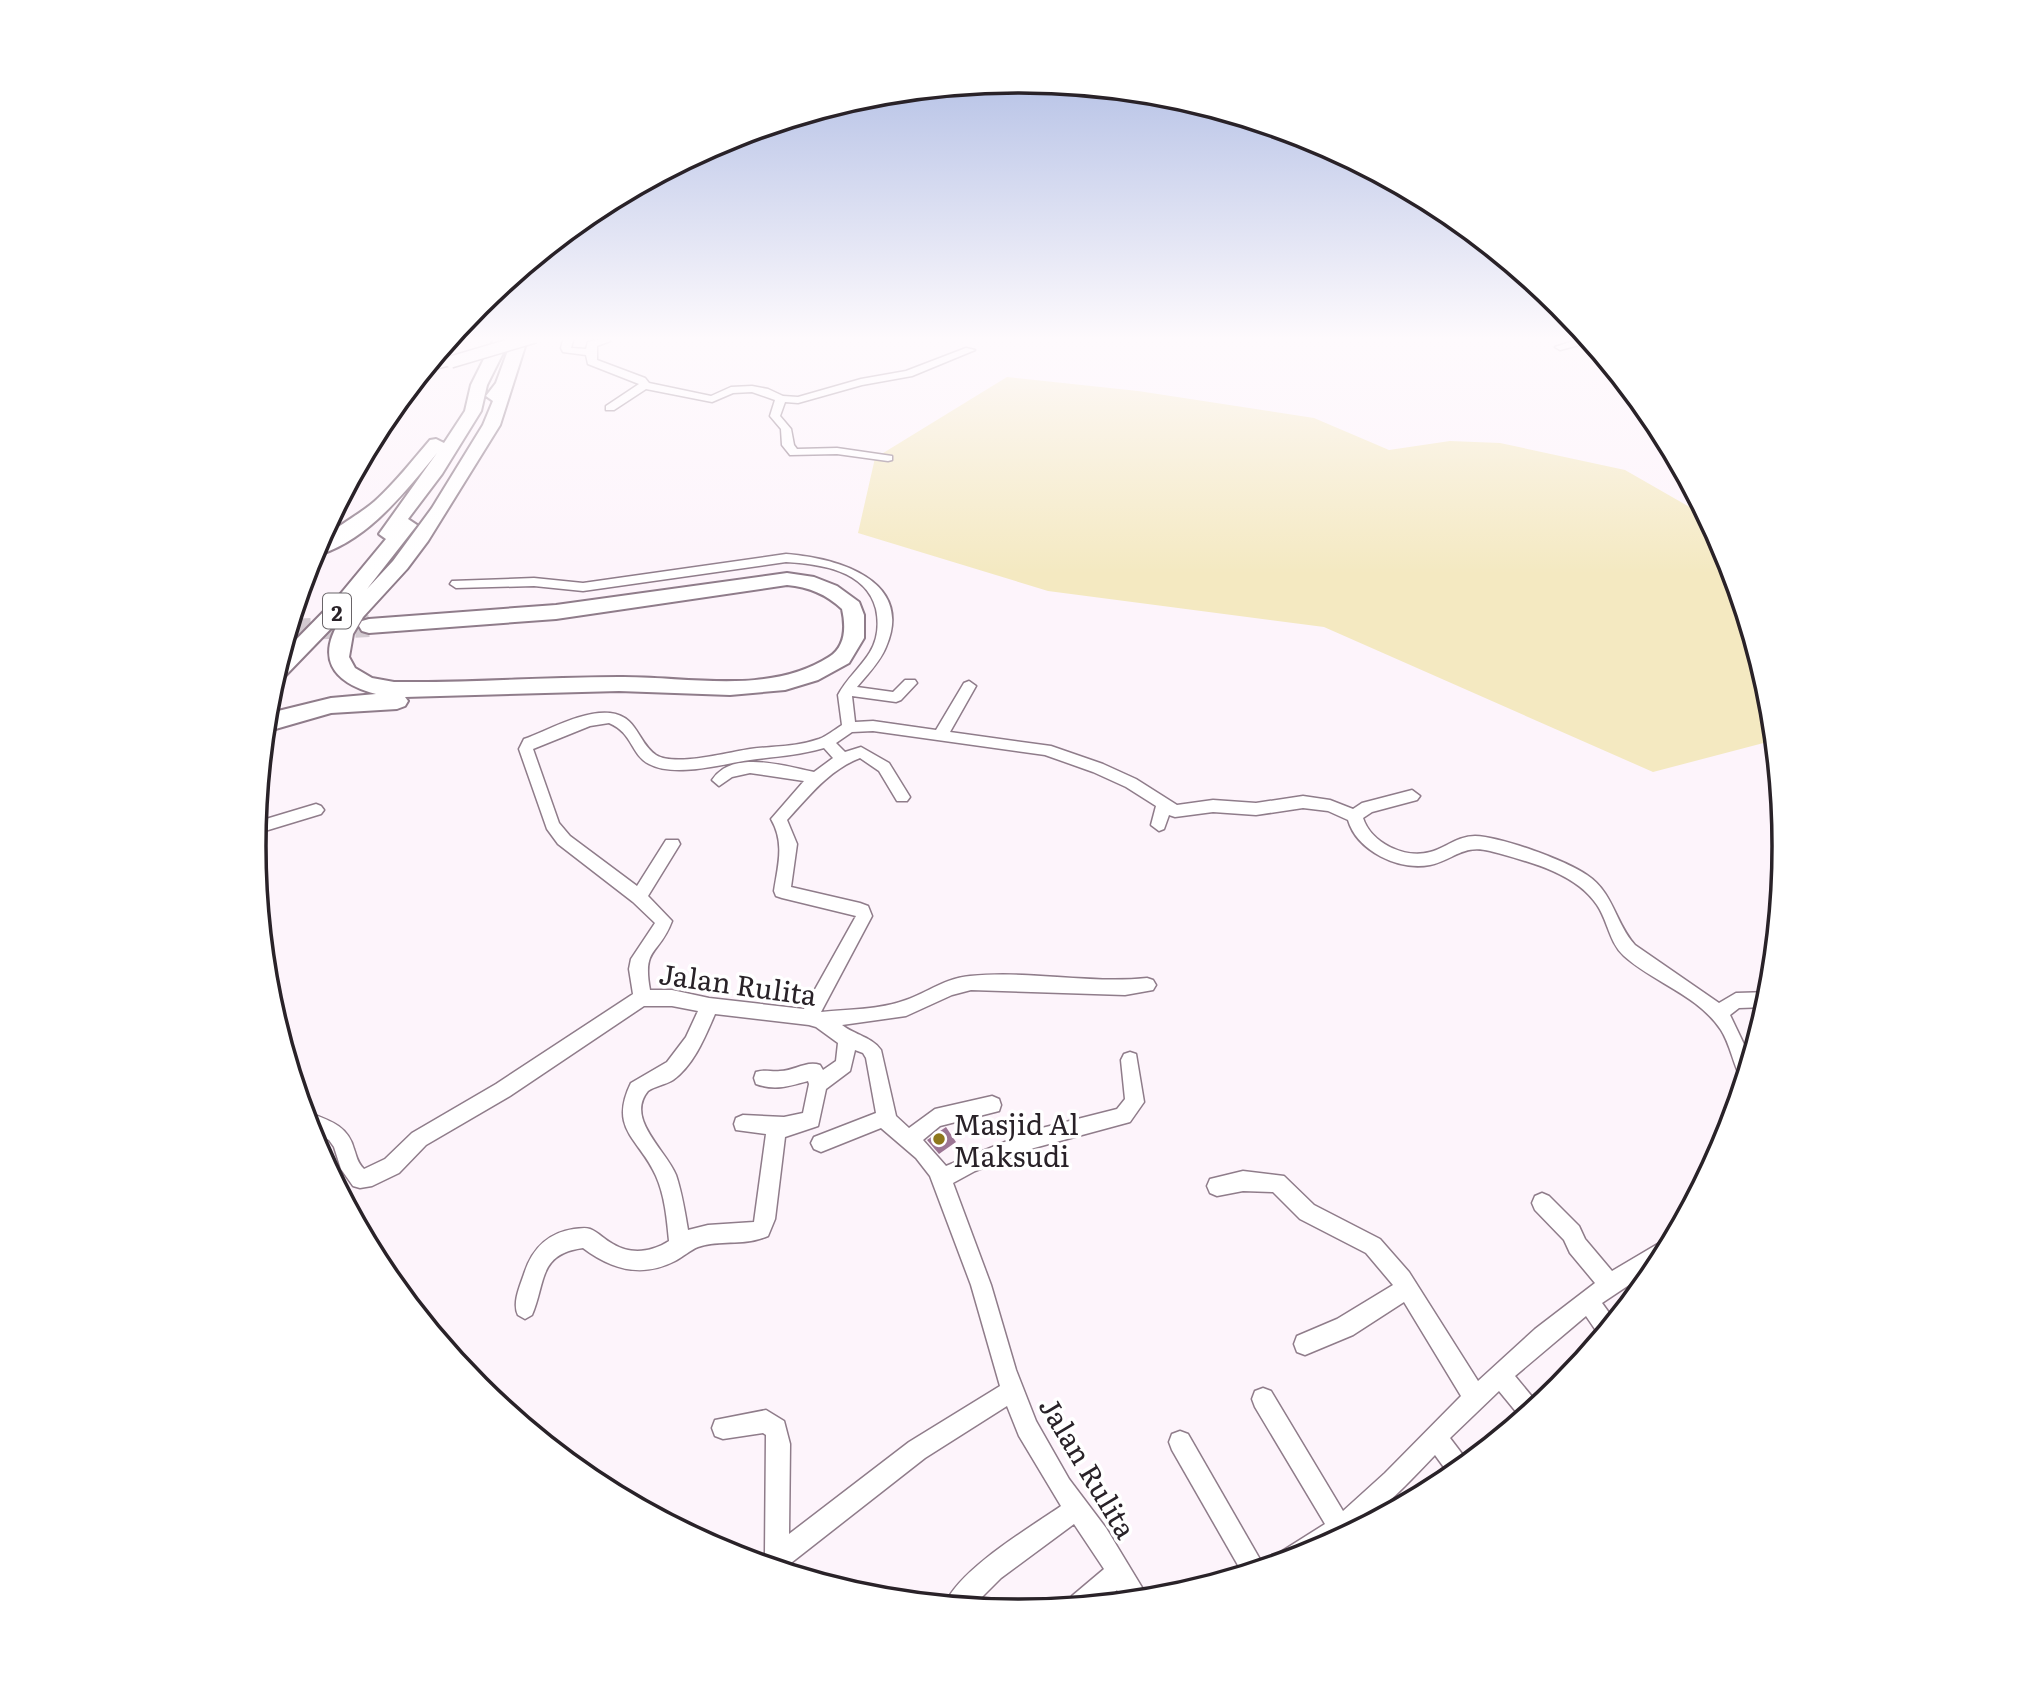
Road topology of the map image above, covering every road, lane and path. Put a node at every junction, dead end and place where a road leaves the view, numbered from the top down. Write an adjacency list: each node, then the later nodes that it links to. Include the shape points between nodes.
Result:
1 (456, 416): 8 (highway, via 413,472 368,519)
2 (470, 416): 7 (highway, 2)
3 (477, 416): 7 (highway, 2)
4 (495, 416): 16 (highway, via 464,472 400,565 360,609 340,645 340,661 357,681 377,687 432,690 780,684 837,662 856,634 852,607 826,586 787,579 556,612 370,620 792,571 819,574 850,586 862,597 872,620 871,635 857,660 841,673 793,693 763,698 367,701 316,707)
5 (775, 416): 6 (street, via 786,429 794,453 836,451)
6 (888, 458)
7 (438, 475): 9 (highway, 2)
8 (332, 540)
9 (370, 565): 11 (highway, 2); 12 (highway, 2)
10 (456, 584): 15 (street, via 522,582 583,587 760,561 812,559 858,576 870,584 882,604 884,631 878,650)
11 (296, 636)
12 (291, 655)
13 (910, 683): 15 (street, via 897,697)
14 (969, 686): 18 (street)
15 (847, 691): 17 (street)
16 (278, 720)
17 (849, 727): 18 (street); 19 (street)
18 (942, 734): 25 (street, via 1046,750 1132,783)
19 (827, 743): 20 (street); 31 (street, via 700,764 657,762 648,757 627,725 604,718 530,743 526,749 552,825)
20 (842, 759): 21 (street); 24 (street, via 861,752 878,760)
21 (816, 778): 22 (street, via 734,768); 37 (street, via 779,819 789,844 782,891 854,908 864,916)
22 (719, 780)
23 (1412, 796): 27 (street, via 1367,807)
24 (902, 797)
25 (1164, 805): 27 (street, via 1184,812 1213,806 1256,809 1303,802); 29 (street)
26 (316, 810): 28 (street)
27 (1355, 816): 36 (street, via 1369,839 1396,855 1426,860 1460,844 1479,843 1569,874 1602,899 1627,948)
28 (267, 825)
29 (1158, 825)
30 (672, 844): 31 (street)
31 (639, 897): 33 (street, via 664,921 639,961)
32 (1147, 985): 37 (street, via 1087,990 1039,982 967,983 897,1010)
33 (641, 999): 35 (street, Jalan Rulita, via 672,998); 45 (street, Jalan Rulita, via 419,1139 392,1166 366,1179 354,1174 341,1136)
34 (1756, 1000): 36 (street, via 1736,1001)
35 (709, 1006): 37 (street, Jalan Rulita); 53 (street, via 682,1057 634,1095 635,1130 667,1178)
36 (1718, 1013): 39 (street)
37 (815, 1019): 38 (street, Jalan Rulita)
38 (848, 1040): 42 (street, via 844,1065); 44 (street, Jalan Rulita, via 869,1047 875,1056)
39 (1742, 1059)
40 (1130, 1060): 50 (street, via 1135,1102 1123,1116 1034,1139)
41 (763, 1078): 42 (street, via 782,1080 814,1071)
42 (818, 1084): 47 (street, via 811,1120)
43 (992, 1105): 48 (street, via 932,1119)
44 (885, 1118): 48 (street, Jalan Rulita); 49 (street)
45 (320, 1124)
46 (743, 1124): 47 (street)
47 (784, 1126): 53 (street, via 775,1135 761,1229 698,1236)
48 (908, 1141): 50 (street, Jalan Rulita, via 928,1157)
49 (821, 1143)
50 (941, 1179): 62 (street, Jalan Rulita, via 981,1285)
51 (1217, 1186): 56 (street, via 1242,1181 1277,1183 1307,1212 1367,1241)
52 (1542, 1203): 55 (street)
53 (680, 1245): 58 (street, via 660,1256 627,1262 586,1238 562,1241 537,1263)
54 (1648, 1262): 55 (street)
55 (1611, 1284): 57 (street)
56 (1407, 1289): 60 (street, via 1345,1327); 63 (street)
57 (1589, 1302): 59 (street); 61 (street)
58 (525, 1308)
59 (1603, 1322)
60 (1305, 1344)
61 (1501, 1377): 63 (street); 65 (street)
62 (1012, 1391): 70 (street, Jalan Rulita, via 1040,1453); 74 (street, via 975,1410 901,1461)
63 (1475, 1397): 67 (street)
64 (1263, 1399): 72 (street)
65 (1524, 1404)
66 (723, 1428): 73 (street, via 766,1420 776,1429)
67 (1437, 1438): 69 (street); 71 (street)
68 (1180, 1442): 75 (street)
69 (1454, 1461)
70 (1077, 1508): 76 (street, Jalan Rulita); 79 (street, via 992,1569)
71 (1350, 1524)
72 (1344, 1526)
73 (773, 1558)
74 (777, 1559)
75 (1249, 1563)
76 (1119, 1572): 77 (street, Jalan Rulita); 78 (street)
77 (1131, 1591)
78 (1092, 1596)
79 (964, 1597)

